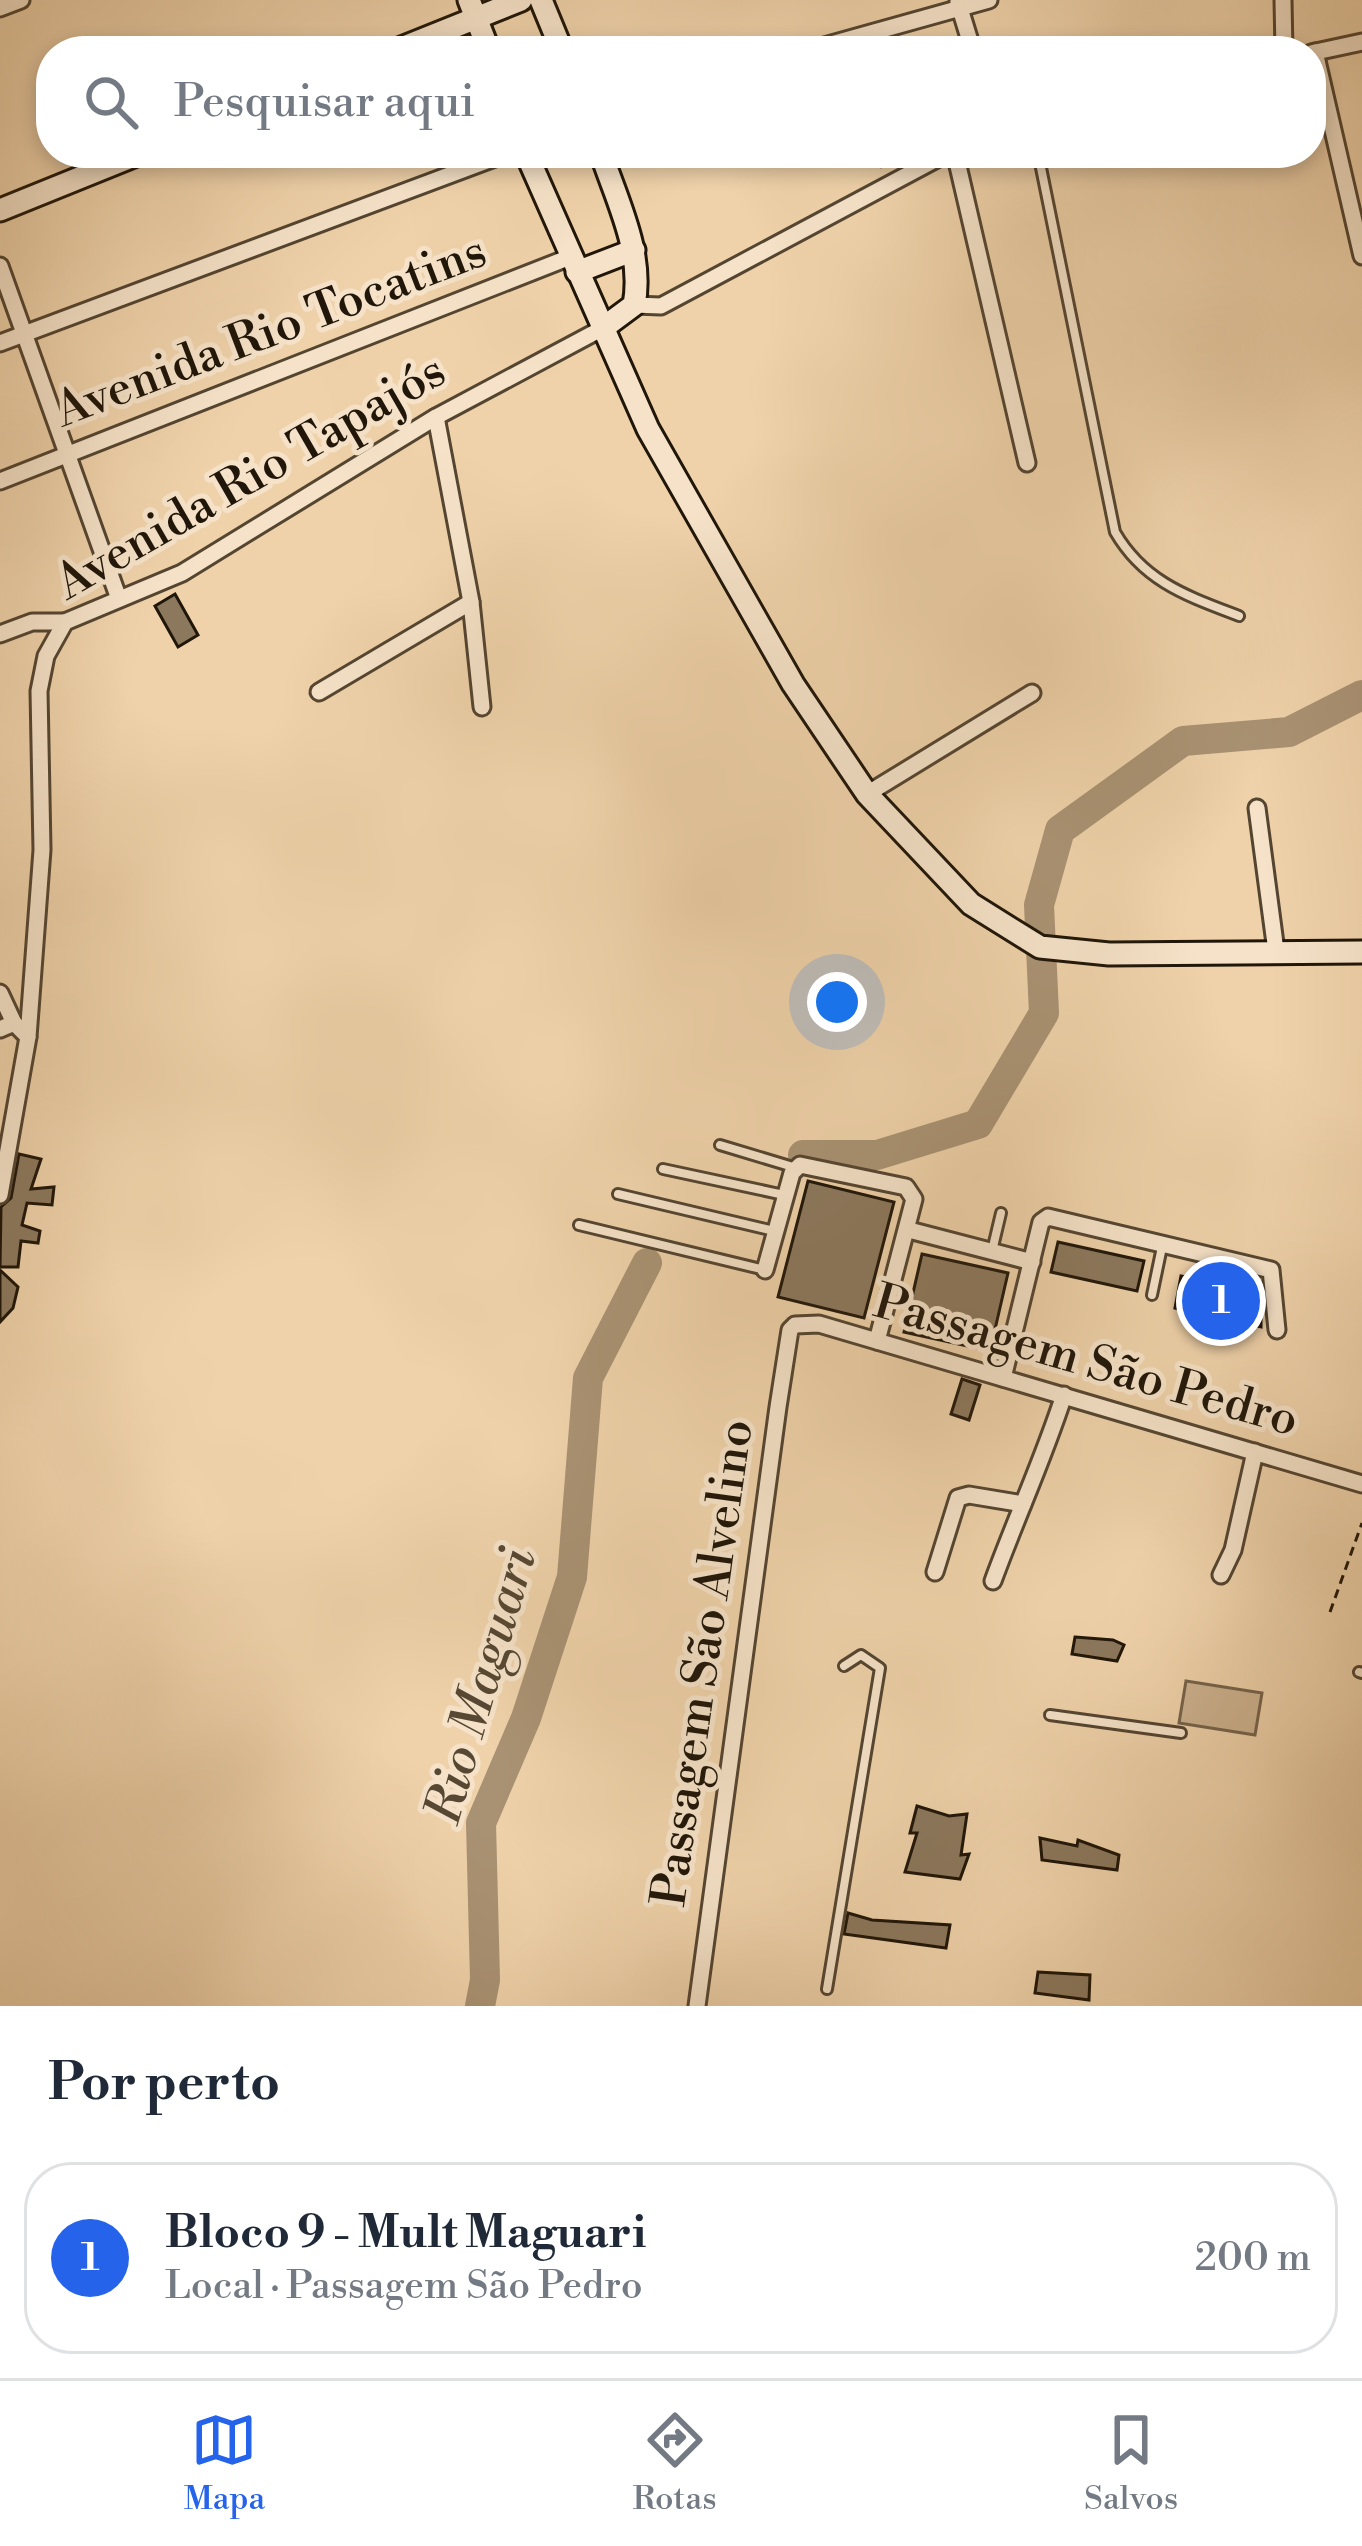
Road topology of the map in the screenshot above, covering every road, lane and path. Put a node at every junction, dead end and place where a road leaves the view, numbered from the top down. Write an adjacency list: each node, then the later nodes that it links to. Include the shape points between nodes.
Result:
1 (21, 0): 7 (street)
2 (521, 0): 8 (main road)
3 (541, 0): 10 (main road)
4 (989, 0): 6 (street)
5 (1283, 0): 13 (street)
6 (959, 5): 11 (street); 12 (street)
7 (0, 8)
8 (473, 9): 9 (main road)
9 (422, 36)
10 (556, 36)
11 (856, 36)
12 (968, 36)
13 (1284, 36)
14 (1362, 42): 15 (street)
15 (1326, 49)
16 (1326, 106): 26 (street)
17 (102, 168): 24 (main road)
18 (468, 168): 31 (street)
19 (532, 168): 27 (main road)
20 (606, 168): 25 (main road)
21 (923, 168): 29 (street, via 661,306)
22 (955, 168): 35 (street)
23 (1041, 168): 39 (lane, via 1115,532 1153,579)
24 (0, 209)
25 (634, 250): 27 (main road); 29 (main road)
26 (1362, 256)
27 (574, 265): 30 (main road); 34 (street, Avenida Rio Tocatins)
28 (0, 266): 31 (street)
29 (634, 305): 30 (main road)
30 (603, 328): 33 (street, Avenida Rio Tapajós); 45 (main road, via 648,429 793,684)
31 (23, 333): 32 (street); 34 (street)
32 (0, 343)
33 (436, 417): 37 (street, Avenida Rio Tapajós, via 203,561); 38 (street)
34 (69, 453): 36 (street, Avenida Rio Tocatins); 37 (street)
35 (1027, 463)
36 (0, 481)
37 (119, 599): 40 (street, Avenida Rio Tapajós)
38 (471, 602): 42 (street); 44 (street)
39 (1239, 616)
40 (65, 622): 41 (street); 51 (street, Avenida Rio Tapajós, via 39,691 42,850)
41 (0, 634)
42 (319, 692)
43 (1031, 693): 45 (street)
44 (482, 707)
45 (867, 794): 47 (main road, via 971,904 1034,944 1109,954)
46 (1257, 808): 47 (street)
47 (1276, 951): 48 (main road)
48 (1362, 952)
49 (0, 993): 50 (street)
50 (7, 1026): 51 (street)
51 (28, 1036): 55 (street, Avenida Rio Tapajós)
52 (720, 1145): 53 (lane)
53 (795, 1168): 58 (street); 61 (street, via 808,1163 906,1187 914,1198)
54 (663, 1169): 58 (lane)
55 (2, 1174): 57 (street, Avenida Rio Tapajós)
56 (618, 1194): 62 (lane)
57 (0, 1195)
58 (786, 1196): 62 (street)
59 (1001, 1213): 64 (lane)
60 (579, 1226): 66 (lane)
61 (909, 1230): 64 (street); 70 (street)
62 (776, 1231): 66 (street)
63 (1162, 1247): 65 (street, via 1052,1216 1041,1222); 67 (lane); 69 (street, via 1271,1270)
64 (992, 1251): 65 (street)
65 (1032, 1262): 71 (street)
66 (765, 1270)
67 (1152, 1295)
68 (790, 1330): 70 (street, Passagem São Pedro, via 805,1322); 85 (street, Passagem São Alvelino)
69 (1277, 1330)
70 (877, 1341): 71 (street, Passagem São Pedro)
71 (1003, 1378): 72 (street, Passagem São Pedro)
72 (1064, 1395): 73 (street, Passagem São Pedro); 75 (street)
73 (1255, 1452): 74 (street, Passagem São Pedro); 78 (street)
74 (1362, 1484)
75 (1023, 1504): 77 (street, via 958,1498); 79 (street)
76 (1362, 1523): 80 (path)
77 (935, 1572)
78 (1221, 1575)
79 (992, 1581)
80 (1330, 1612)
81 (844, 1666): 84 (lane, via 856,1654 880,1668)
82 (1050, 1715): 83 (lane)
83 (1181, 1733)
84 (827, 1989)
85 (697, 2006)

